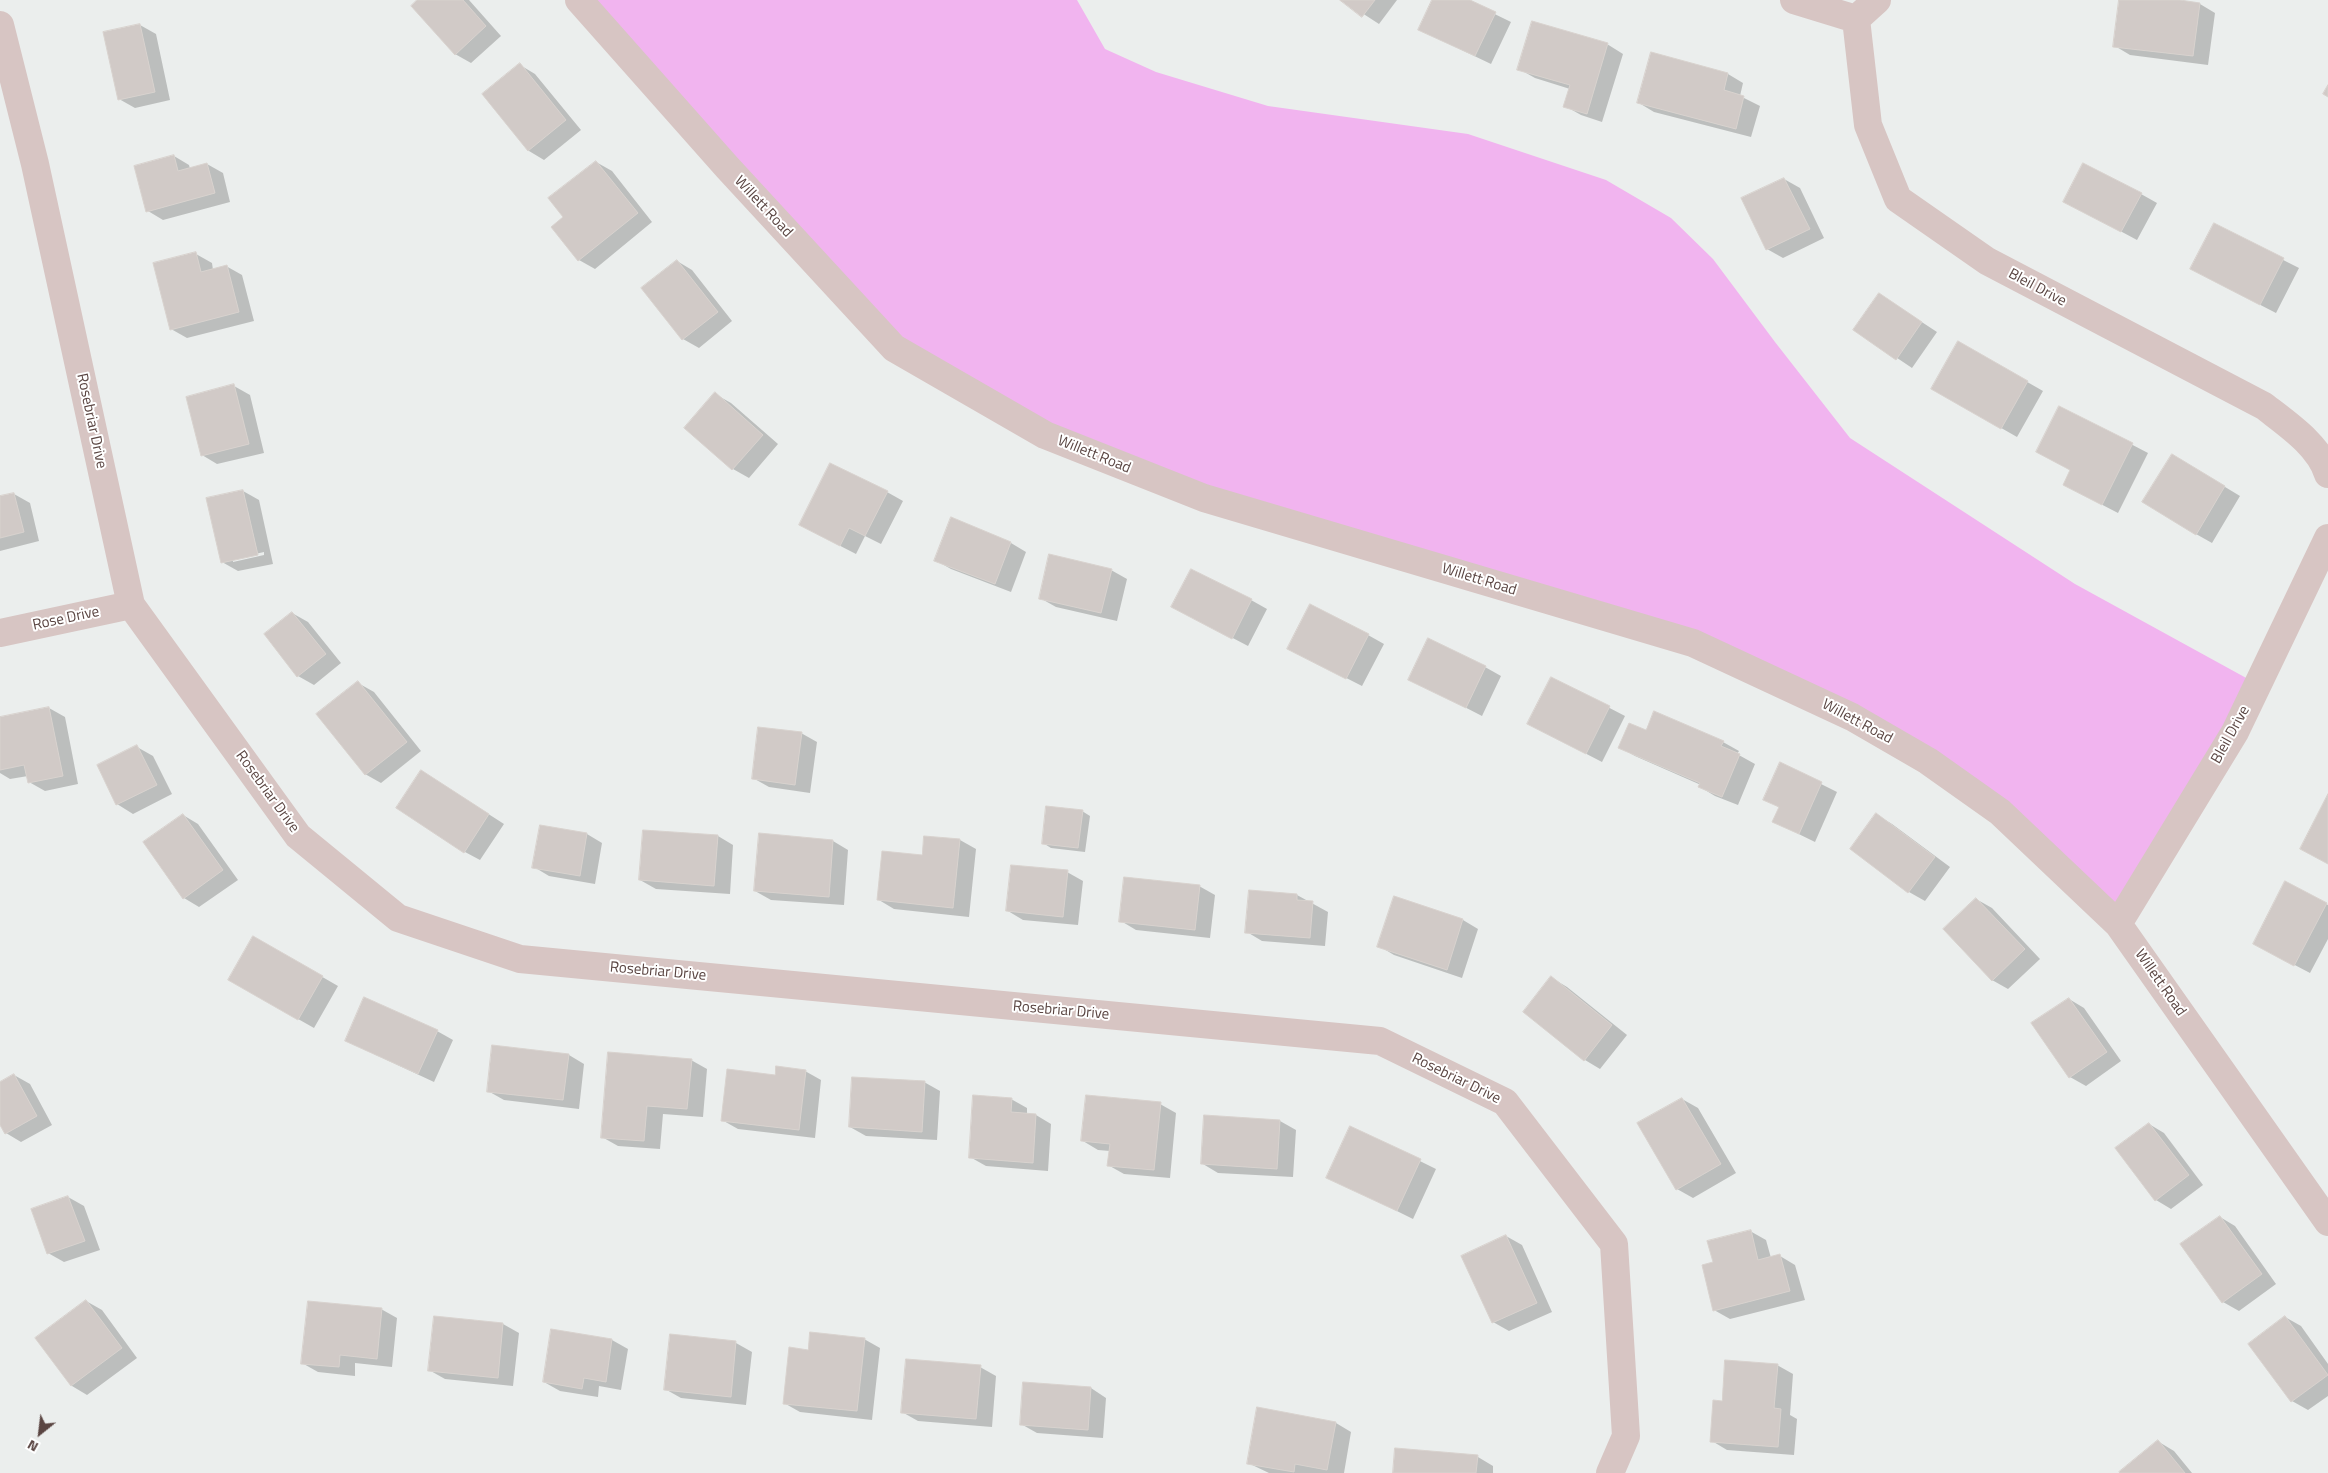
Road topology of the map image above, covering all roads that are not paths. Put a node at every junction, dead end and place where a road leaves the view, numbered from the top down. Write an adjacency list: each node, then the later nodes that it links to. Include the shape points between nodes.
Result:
1 (579, 0): 10 (street, Willett Road, via 894,348 1045,435 1204,498 1693,643 1852,717 1928,761 2000,812)
2 (1794, 0): 4 (street)
3 (1877, 0): 4 (street)
4 (1856, 19): 6 (street, Bleil Drive, via 1868,125 1898,199 1987,261 2264,406 2299,434 2325,464)
5 (0, 25): 8 (street, Rosebriar Drive, via 35,164)
6 (2328, 474)
7 (2328, 538): 10 (street, Bleil Drive, via 2235,732)
8 (131, 605): 9 (street, Rose Drive); 12 (street, Rosebriar Drive, via 298,836 398,918 520,959 1380,1041 1505,1102 1614,1244 1626,1436)
9 (0, 633)
10 (2118, 924): 11 (street, Willett Road)
11 (2328, 1222)
12 (1610, 1473)

